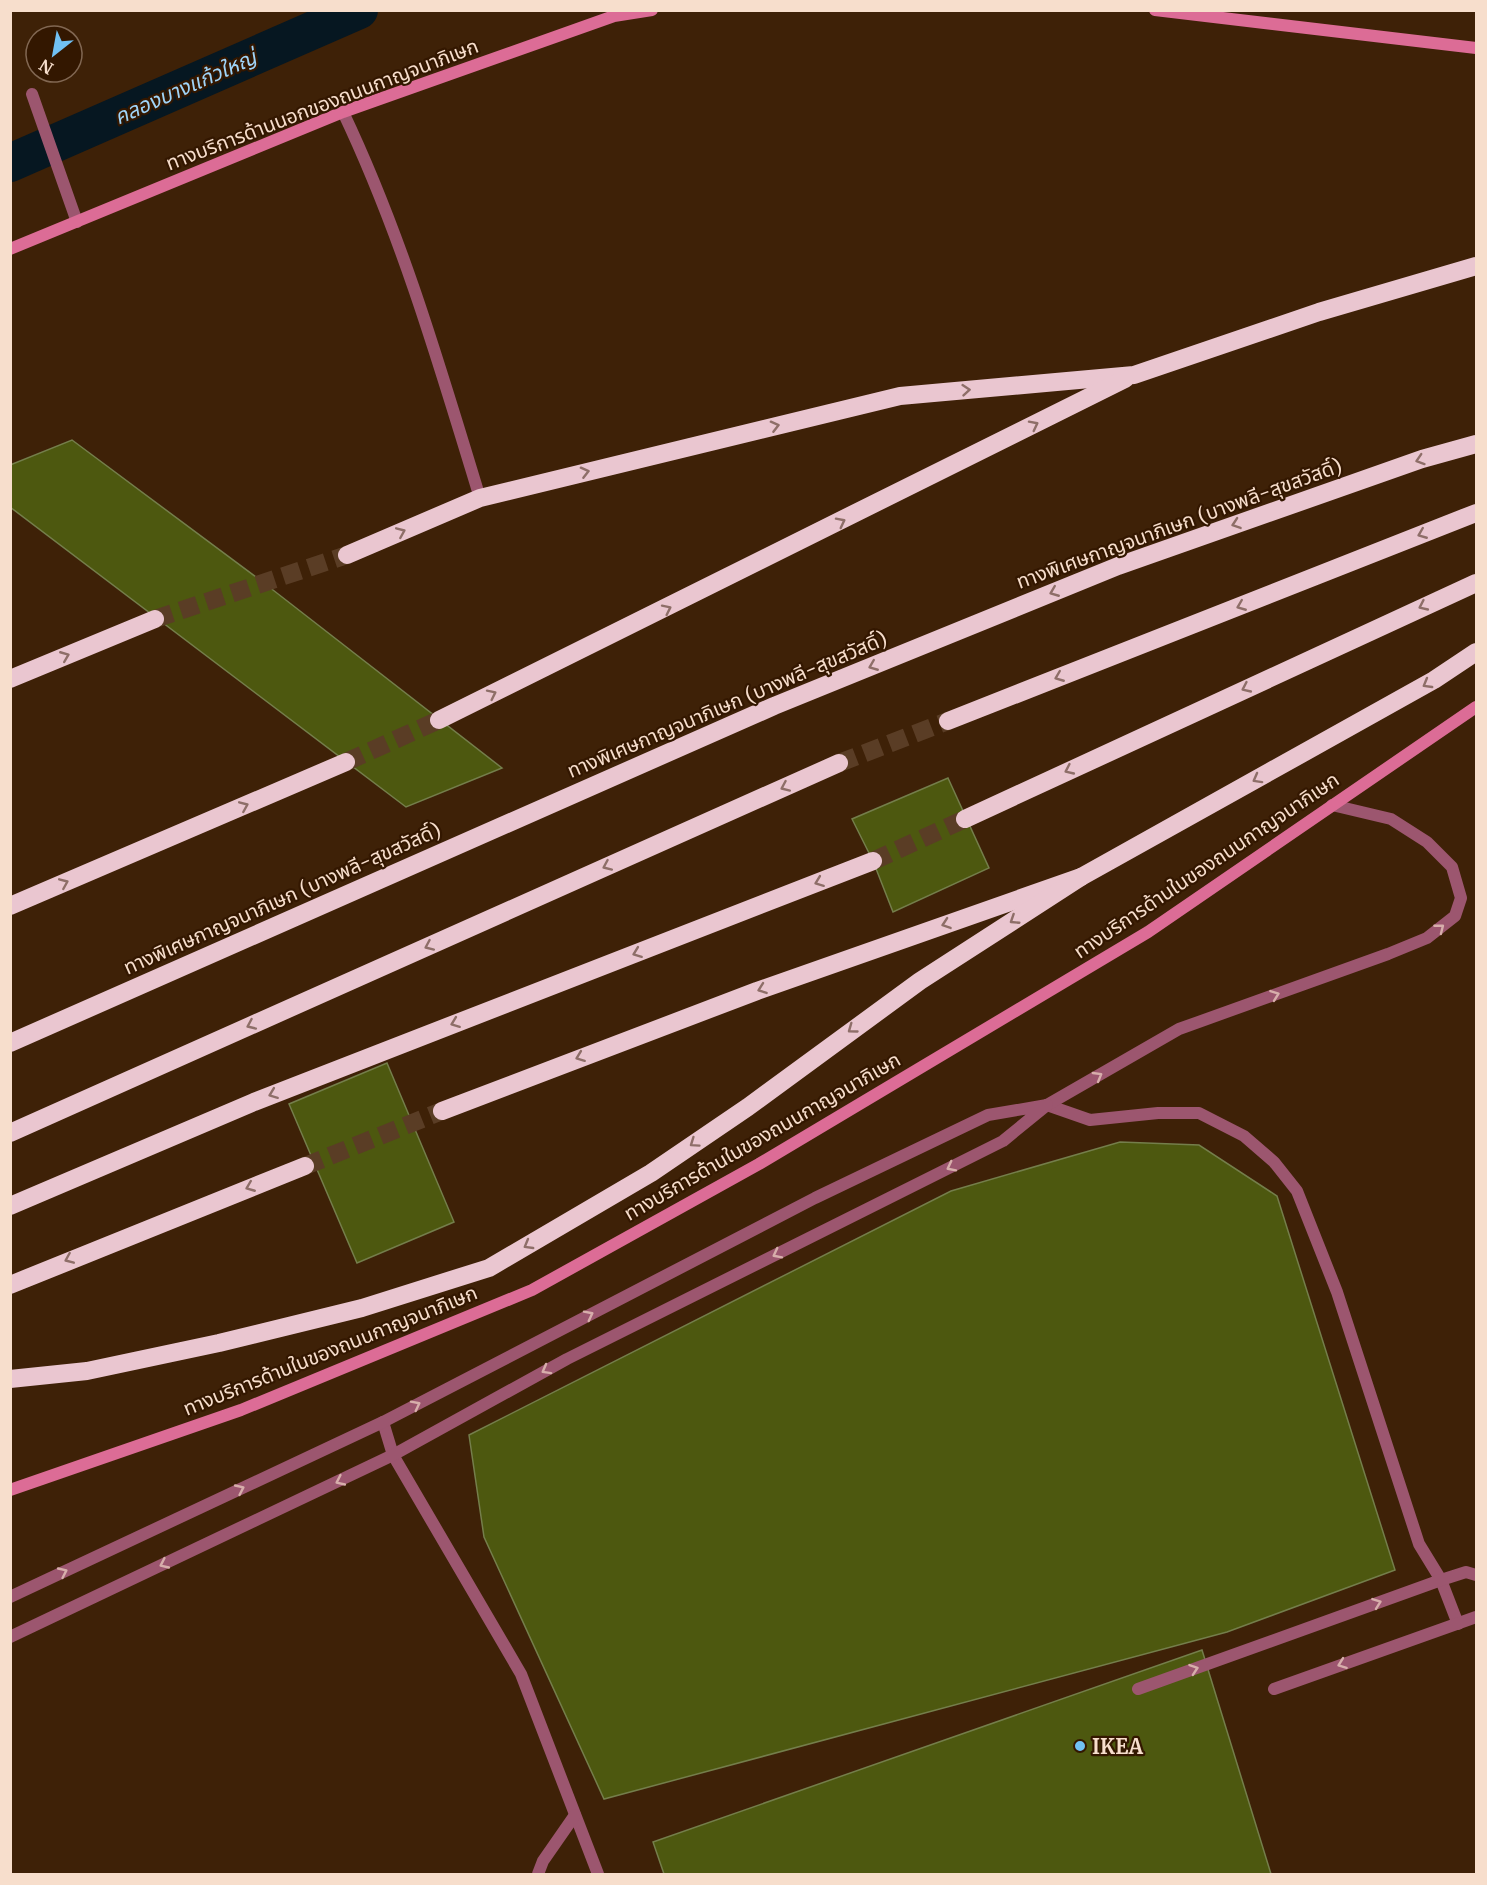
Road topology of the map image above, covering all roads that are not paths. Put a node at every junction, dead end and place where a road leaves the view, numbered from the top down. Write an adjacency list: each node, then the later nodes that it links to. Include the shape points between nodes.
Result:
1 (652, 10): 5 (main road, ทางบริการด้านนอกของถนนกาญจนาภิเษก, via 614,16)
2 (1155, 10): 3 (main road)
3 (1476, 48)
4 (32, 94): 6 (street)
5 (343, 112): 6 (main road, ทางบริการด้านนอกของถนนกาญจนาภิเษก); 11 (street, via 410,273)
6 (77, 222): 7 (main road, ทางบริการด้านนอกของถนนกาญจนาภิเษก)
7 (10, 249)
8 (1476, 266): 9 (highway, via 1319,312)
9 (1134, 375): 11 (highway, one-way to 9, via 900,396); 19 (highway, one-way to 9)
10 (1476, 444): 28 (highway, ทางพิเศษกาญจนาภิเษก (บางพลี-สุขสวัสดิ์), one-way to 28, via 1422,459 1118,566 774,706)
11 (480, 498): 13 (highway, one-way to 11)
12 (1476, 513): 20 (highway, one-way to 20)
13 (347, 555)
14 (1476, 583): 24 (highway, one-way to 24)
15 (155, 619): 17 (highway, one-way to 15)
16 (1476, 652): 26 (highway, one-way to 26, via 1434,680)
17 (10, 679)
18 (1476, 707): 23 (main road, ทางบริการด้านในของถนนกาญจนาภิเษก)
19 (439, 720)
20 (948, 721)
21 (346, 762): 27 (highway, one-way to 21)
22 (839, 763): 31 (highway, one-way to 31)
23 (1332, 805): 29 (street, one-way to 23, via 1179,1029 1388,954 1427,938 1455,916 1461,898 1452,867 1427,842 1391,819); 38 (main road, ทางบริการด้านในของถนนกาญจนาภิเษก, via 1148,932 759,1164 532,1290 241,1410)
24 (965, 819)
25 (873, 861): 33 (highway, one-way to 33, via 254,1102)
26 (1081, 877): 30 (highway, one-way to 30, via 757,991); 35 (highway, one-way to 35, via 920,981 651,1173 489,1268 362,1308 219,1343 87,1371)
27 (10, 906)
28 (10, 1043)
29 (1047, 1105): 36 (street, one-way to 29, via 814,1198 988,1115); 37 (street, one-way to 37, via 1003,1141 567,1359); 40 (street, via 1090,1120 1199,1113 1244,1136 1274,1162 1297,1191 1337,1292 1419,1544)
30 (442, 1112)
31 (10, 1133)
32 (305, 1166): 34 (highway, one-way to 34)
33 (10, 1206)
34 (10, 1285)
35 (10, 1379)
36 (383, 1422): 37 (street); 41 (street, one-way to 36)
37 (393, 1455): 44 (street, one-way to 44); 47 (street, via 521,1674)
38 (10, 1490)
39 (1476, 1575): 40 (street, via 1466,1572)
40 (1441, 1580): 43 (street); 45 (street, one-way to 40)
41 (10, 1597)
42 (1476, 1617): 43 (street)
43 (1458, 1624): 46 (street, one-way to 46)
44 (10, 1638)
45 (1138, 1689)
46 (1274, 1689)
47 (575, 1815): 48 (street, via 543,1861); 49 (street)
48 (538, 1875)
49 (598, 1875)

